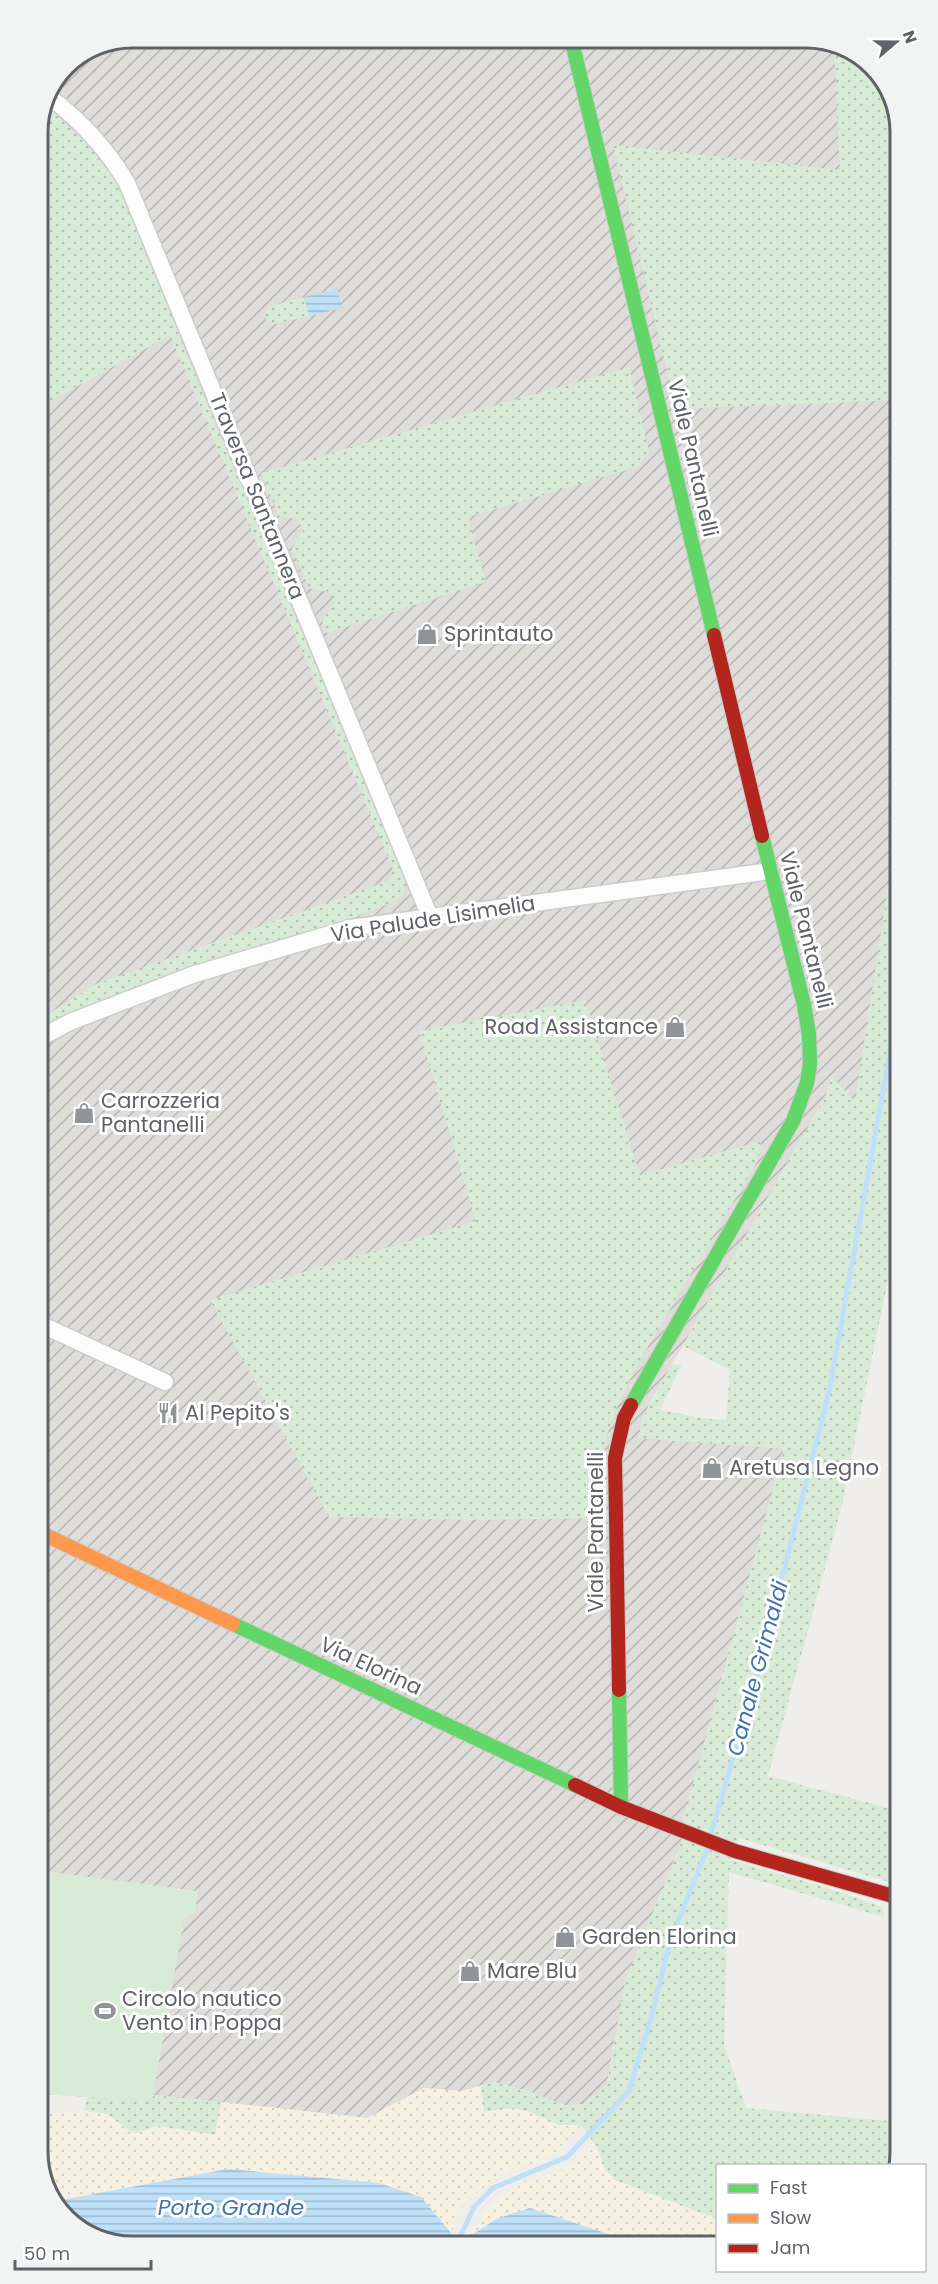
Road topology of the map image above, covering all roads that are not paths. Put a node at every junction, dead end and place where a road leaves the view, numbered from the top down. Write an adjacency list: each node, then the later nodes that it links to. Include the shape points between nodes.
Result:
1 (573, 48): 3 (street, Viale Pantanelli)
2 (54, 100): 4 (street, Traversa Santannera, via 102,145 127,183)
3 (770, 871): 4 (street, Via Palude Lisimelia); 9 (street, Viale Pantanelli, via 810,1035 809,1074 793,1121 624,1418 617,1443)
4 (430, 917): 5 (street, Via Palude Lisimelia, via 350,928 192,975 80,1017)
5 (48, 1034)
6 (48, 1328): 7 (street)
7 (165, 1382)
8 (48, 1536): 9 (street, Via Elorina)
9 (621, 1807): 10 (street, Via Elorina, via 735,1851)
10 (890, 1895)

